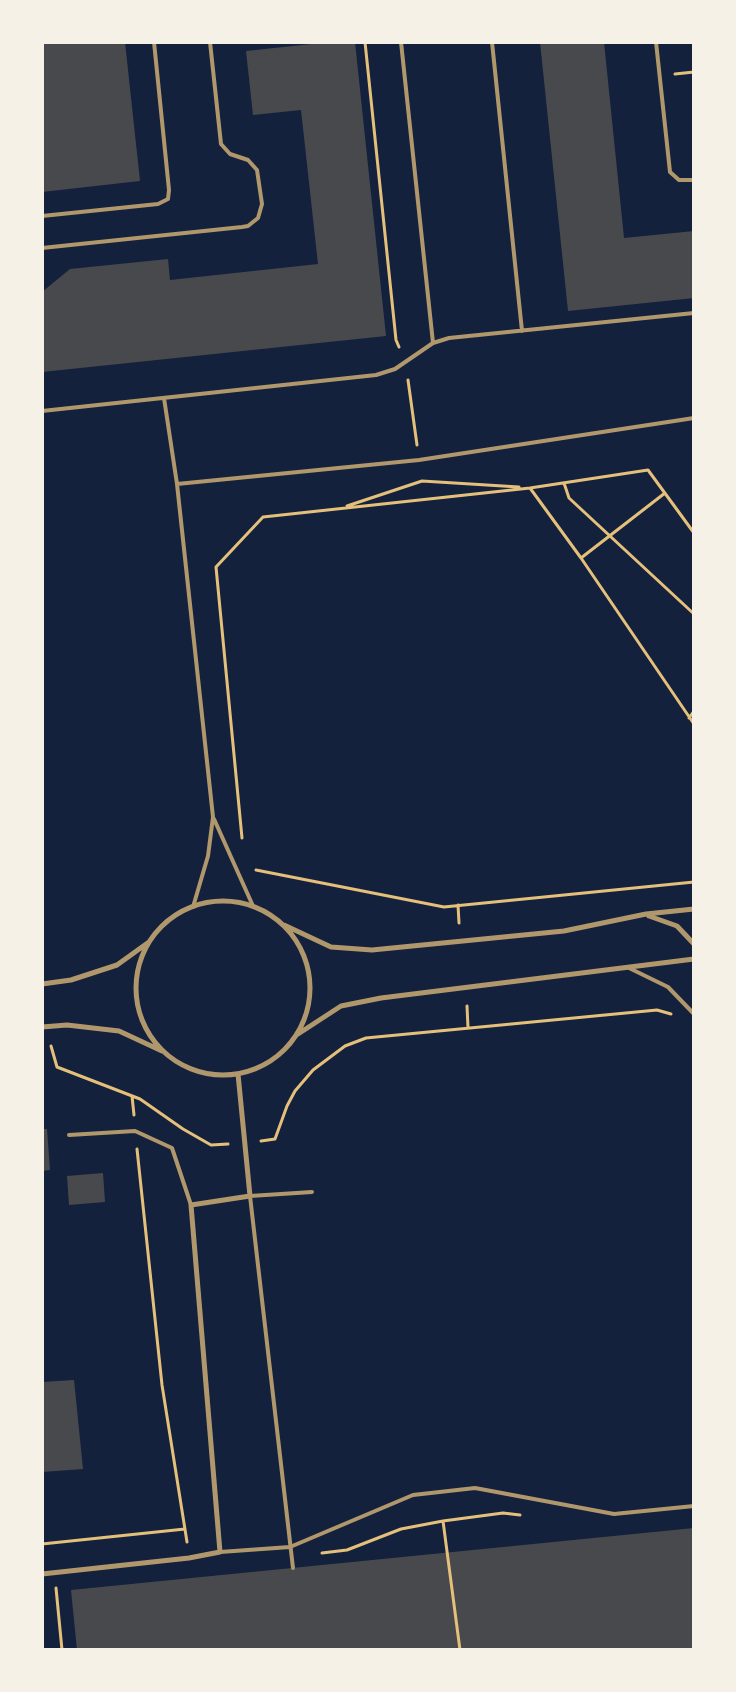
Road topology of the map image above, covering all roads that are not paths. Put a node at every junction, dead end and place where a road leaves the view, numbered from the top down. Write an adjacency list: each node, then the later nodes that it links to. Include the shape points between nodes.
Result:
1 (154, 42): 7 (lane, via 168,199 158,204)
2 (210, 42): 8 (lane, via 221,144 230,154 248,160 257,170 262,204 258,218 242,227)
3 (401, 42): 11 (lane)
4 (492, 42): 10 (lane)
5 (656, 42): 6 (lane, via 670,172 679,180)
6 (694, 180)
7 (42, 216)
8 (42, 248)
9 (694, 313): 10 (lane)
10 (522, 331): 11 (lane, via 449,338)
11 (433, 343): 12 (lane, via 405,363 376,375)
12 (164, 398): 13 (lane); 15 (lane)
13 (42, 410)
14 (694, 418): 15 (lane, via 419,460)
15 (177, 484): 16 (lane)
16 (214, 817): 17 (lane, via 208,856); 18 (lane)
17 (194, 906): 18 (street, via 234,902); 22 (street, via 168,920)
18 (253, 906): 21 (street)
19 (694, 909): 20 (street)
20 (646, 914): 21 (street, via 564,931 372,950 330,947); 23 (street, via 677,926)
21 (284, 925): 29 (street, via 301,949 310,977 309,1007)
22 (149, 942): 26 (street, via 117,965 71,980); 30 (street, via 138,970 137,1000 146,1028)
23 (694, 944)
24 (694, 958): 25 (street)
25 (626, 966): 27 (lane, via 668,987); 29 (street, via 341,1006)
26 (42, 984)
27 (694, 1014)
28 (42, 1027): 30 (street, via 67,1025 119,1030)
29 (298, 1034): 31 (street, via 282,1053 262,1066)
30 (164, 1052): 31 (street, via 186,1067 212,1075)
31 (238, 1074): 34 (street)
32 (69, 1135): 35 (lane, via 135,1132 172,1148)
33 (312, 1192): 34 (lane)
34 (250, 1196): 35 (street); 37 (lane)
35 (191, 1206): 38 (street)
36 (694, 1506): 37 (lane, via 614,1514 475,1488 413,1495)
37 (290, 1547): 38 (lane); 39 (lane)
38 (220, 1552): 40 (street)
39 (293, 1568)
40 (42, 1574)

